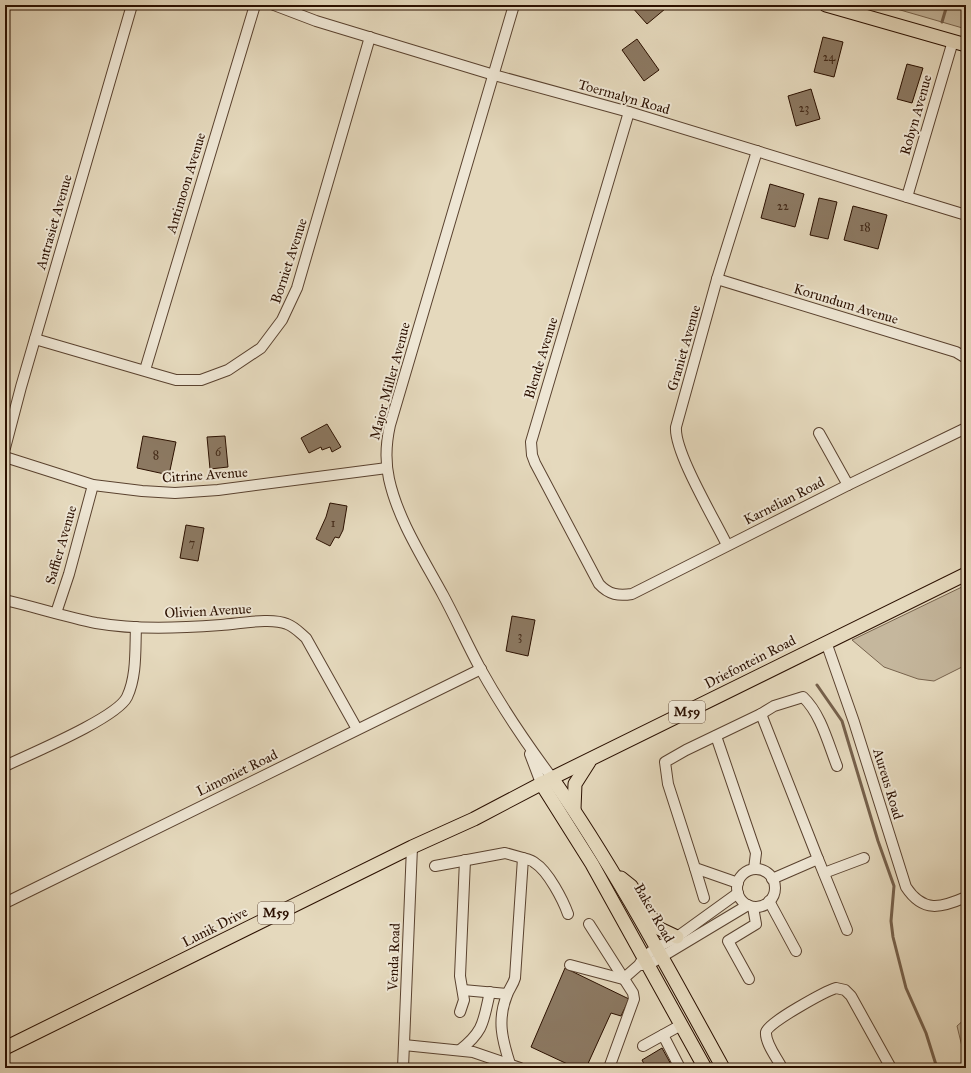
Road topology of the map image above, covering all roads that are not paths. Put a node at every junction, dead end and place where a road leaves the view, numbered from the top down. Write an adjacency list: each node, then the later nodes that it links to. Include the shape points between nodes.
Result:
1 (132, 5): 15 (street, Antrasiet Avenue)
2 (255, 5): 17 (street, Antimoon Avenue)
3 (274, 5): 6 (street, Toermalyn Road)
4 (514, 5): 9 (street, Major Miller Avenue)
5 (826, 5): 7 (main road)
6 (370, 37): 9 (street, Toermalyn Road); 17 (street, Borniet Avenue, via 297,288 274,333 267,343 252,355 215,376 190,381 176,380)
7 (953, 41): 8 (main road); 12 (street, Robyn Avenue)
8 (966, 45)
9 (494, 75): 10 (street, Toermalyn Road); 22 (street, Major Miller Avenue, via 390,425 386,441)
10 (629, 112): 11 (street, Toermalyn Road); 27 (street, Blende Avenue, via 531,442 535,463 596,578 604,589)
11 (757, 151): 12 (street, Toermalyn Road); 14 (street, Graniet Avenue)
12 (907, 197): 13 (street, Toermalyn Road)
13 (966, 215)
14 (717, 279): 16 (street, Korundum Avenue, via 956,352); 25 (street, Graniet Avenue, via 675,436 682,456)
15 (35, 339): 17 (street, Borniet Avenue); 20 (street, Antrasiet Avenue)
16 (966, 358)
17 (145, 370)
18 (966, 428): 24 (street, Karnelian Road)
19 (819, 433): 24 (street)
20 (5, 448)
21 (5, 458): 23 (street, Citrine Avenue)
22 (387, 468): 23 (street, Citrine Avenue, via 218,490 175,493); 32 (street, Major Miller Avenue, via 399,508)
23 (93, 485): 29 (street, Saffier Avenue)
24 (848, 485): 25 (street, Karnelian Road)
25 (727, 545): 27 (street, Karnelian Road, via 632,594)
26 (966, 574): 31 (main road, Driefontein Road / M59)
27 (614, 595)
28 (5, 600): 29 (street, Olivien Avenue)
29 (56, 613): 30 (street, Olivien Avenue, via 96,623)
30 (136, 627): 34 (street, Olivien Avenue, via 286,623 306,638); 37 (street, via 132,682 121,705 92,723)
31 (826, 642): 36 (main road, Driefontein Road / M59); 54 (street, Aureus Road, via 906,887 917,901 935,907)
32 (481, 669): 34 (street, Limoniet Road); 39 (street, Major Miller Avenue)
33 (761, 714): 35 (street); 38 (street, via 774,706 802,697 811,705 818,718); 44 (street)
34 (357, 729): 57 (street, Limoniet Road)
35 (716, 736): 47 (street, via 665,762 668,784); 48 (street, via 756,854)
36 (590, 760): 39 (main road, Driefontein Road / M59); 40 (main road, via 575,784)
37 (5, 766)
38 (837, 766)
39 (547, 780): 40 (main road, Baker Road); 41 (main road, Lunik Drive / M59, via 474,819); 65 (main road)
40 (574, 809): 49 (main road, Baker Road)
41 (412, 847): 75 (street, Venda Road); 77 (main road, Lunik Drive / M59)
42 (523, 858): 45 (street, via 505,853); 59 (street, via 535,862 540,867 563,901); 71 (street, via 516,978)
43 (864, 858): 50 (street)
44 (818, 859): 50 (street); 51 (street)
45 (465, 860): 46 (street); 69 (street, via 460,976)
46 (435, 866)
47 (695, 868): 52 (street); 55 (street)
48 (754, 869): 51 (street, via 765,871); 52 (street, via 744,873)
49 (612, 871): 62 (main road, via 631,886 658,928); 64 (main road, Baker Road)
50 (824, 873): 61 (street)
51 (772, 879): 56 (street, via 774,890)
52 (738, 883): 53 (street)
53 (738, 893): 58 (street, via 740,898); 62 (street)
54 (966, 897)
55 (704, 898)
56 (769, 901): 58 (street, via 759,906); 63 (street)
57 (5, 903)
58 (751, 906): 64 (street); 68 (street, via 756,924 728,941)
59 (568, 914)
60 (589, 924): 67 (street)
61 (847, 930)
62 (677, 937): 64 (street)
63 (796, 951)
64 (659, 952): 65 (street); 85 (main road, Baker Road)
65 (644, 963): 67 (street); 73 (main road)
66 (570, 965): 67 (street)
67 (623, 979): 82 (street, via 633,993 634,999)
68 (749, 979)
69 (463, 990): 70 (street); 72 (street, via 464,1000)
70 (490, 992): 71 (street); 78 (street, via 482,1027 471,1042)
71 (507, 994): 79 (street, via 500,1032)
72 (460, 1012)
73 (682, 1025): 74 (street); 84 (main road)
74 (663, 1035): 76 (street); 83 (street)
75 (404, 1045): 78 (street); 80 (street, Venda Road)
76 (643, 1046)
77 (5, 1048)
78 (460, 1050): 79 (street)
79 (510, 1064): 81 (street)
80 (403, 1068)
81 (520, 1068)
82 (609, 1068)
83 (680, 1068)
84 (705, 1068)
85 (723, 1068)
86 (782, 1068): 87 (street, via 768,1040 768,1027 786,1014 836,988 845,990 851,996)
87 (891, 1068)

